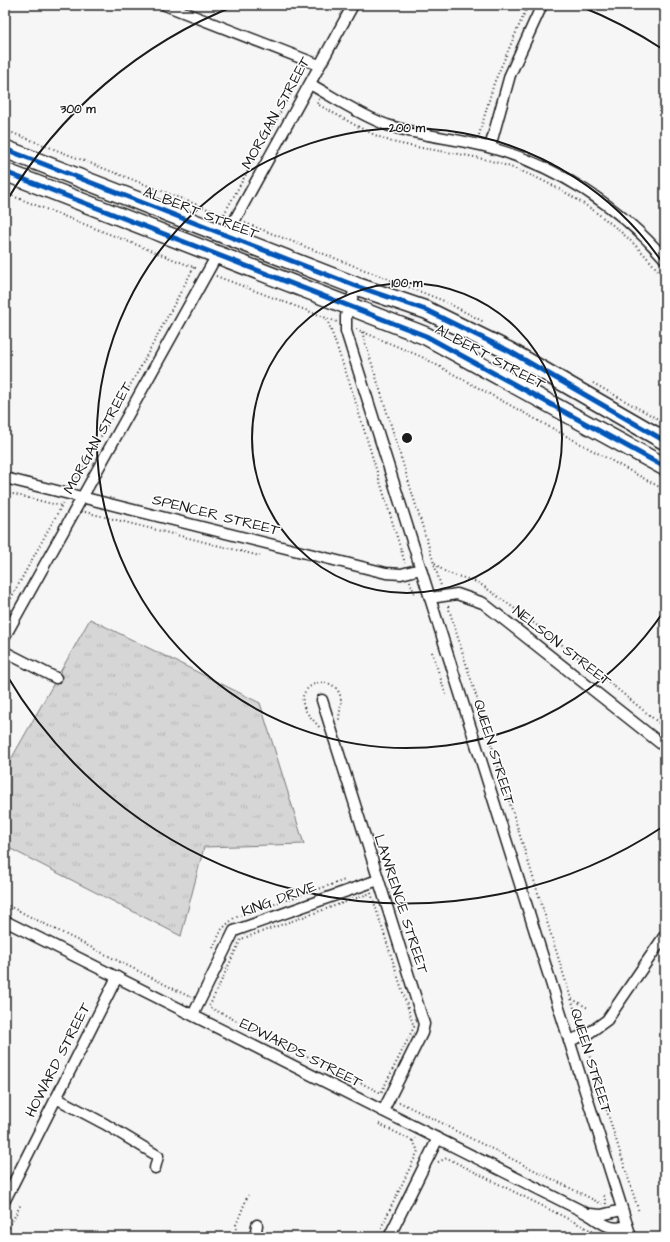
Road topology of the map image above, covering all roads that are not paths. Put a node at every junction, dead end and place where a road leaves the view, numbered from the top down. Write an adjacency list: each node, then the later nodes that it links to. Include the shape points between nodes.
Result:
1 (165, 5): 4 (street)
2 (353, 5): 4 (street, MORGAN STREET)
3 (542, 5): 6 (street, via 510,75)
4 (319, 65): 5 (street, MORGAN STREET)
5 (310, 84): 6 (street, via 362,114 389,125); 9 (street, MORGAN STREET)
6 (490, 147): 11 (street, via 548,170 589,192 628,222)
7 (5, 150): 9 (highway, ALBERT STREET)
8 (5, 172): 10 (highway, ALBERT STREET)
9 (226, 236): 12 (highway, ALBERT STREET)
10 (217, 255): 13 (highway, ALBERT STREET); 17 (street, MORGAN STREET)
11 (665, 259)
12 (356, 286): 13 (street, QUEEN STREET); 14 (highway, ALBERT STREET, via 426,310 457,324 510,351)
13 (348, 306): 15 (highway, ALBERT STREET, via 426,336); 18 (street, QUEEN STREET, via 346,325)
14 (665, 441)
15 (665, 467)
16 (5, 478): 17 (street, SPENCER STREET)
17 (82, 497): 18 (street, SPENCER STREET, via 386,573 408,573); 20 (street, MORGAN STREET)
18 (421, 569): 19 (street, QUEEN STREET)
19 (430, 598): 24 (street, NELSON STREET, via 444,595 466,596 487,606); 30 (street, QUEEN STREET)
20 (5, 636)
21 (5, 652): 22 (street)
22 (56, 678)
23 (322, 700): 25 (street, LAWRENCE STREET)
24 (665, 747)
25 (378, 880): 29 (street, KING DRIVE, via 234,931); 32 (street, LAWRENCE STREET, via 424,1026)
26 (5, 921): 28 (street, EDWARDS STREET)
27 (665, 935): 30 (street, via 610,1016 599,1027)
28 (117, 977): 29 (street, EDWARDS STREET); 31 (street, HOWARD STREET)
29 (193, 1015): 32 (street, EDWARDS STREET)
30 (569, 1041): 36 (street, QUEEN STREET)
31 (56, 1098): 34 (street, via 106,1124 158,1156); 35 (street, HOWARD STREET)
32 (383, 1111): 33 (street, EDWARDS STREET)
33 (438, 1138): 37 (street, EDWARDS STREET); 40 (street)
34 (155, 1168)
35 (5, 1200)
36 (622, 1210): 37 (street, EDWARDS STREET, via 598,1216); 39 (street, QUEEN STREET)
37 (584, 1212): 39 (street, EDWARDS STREET, via 611,1228)
38 (257, 1225): 41 (street)
39 (628, 1226): 42 (street, QUEEN STREET)
40 (385, 1235)
41 (255, 1237)
42 (631, 1237)

